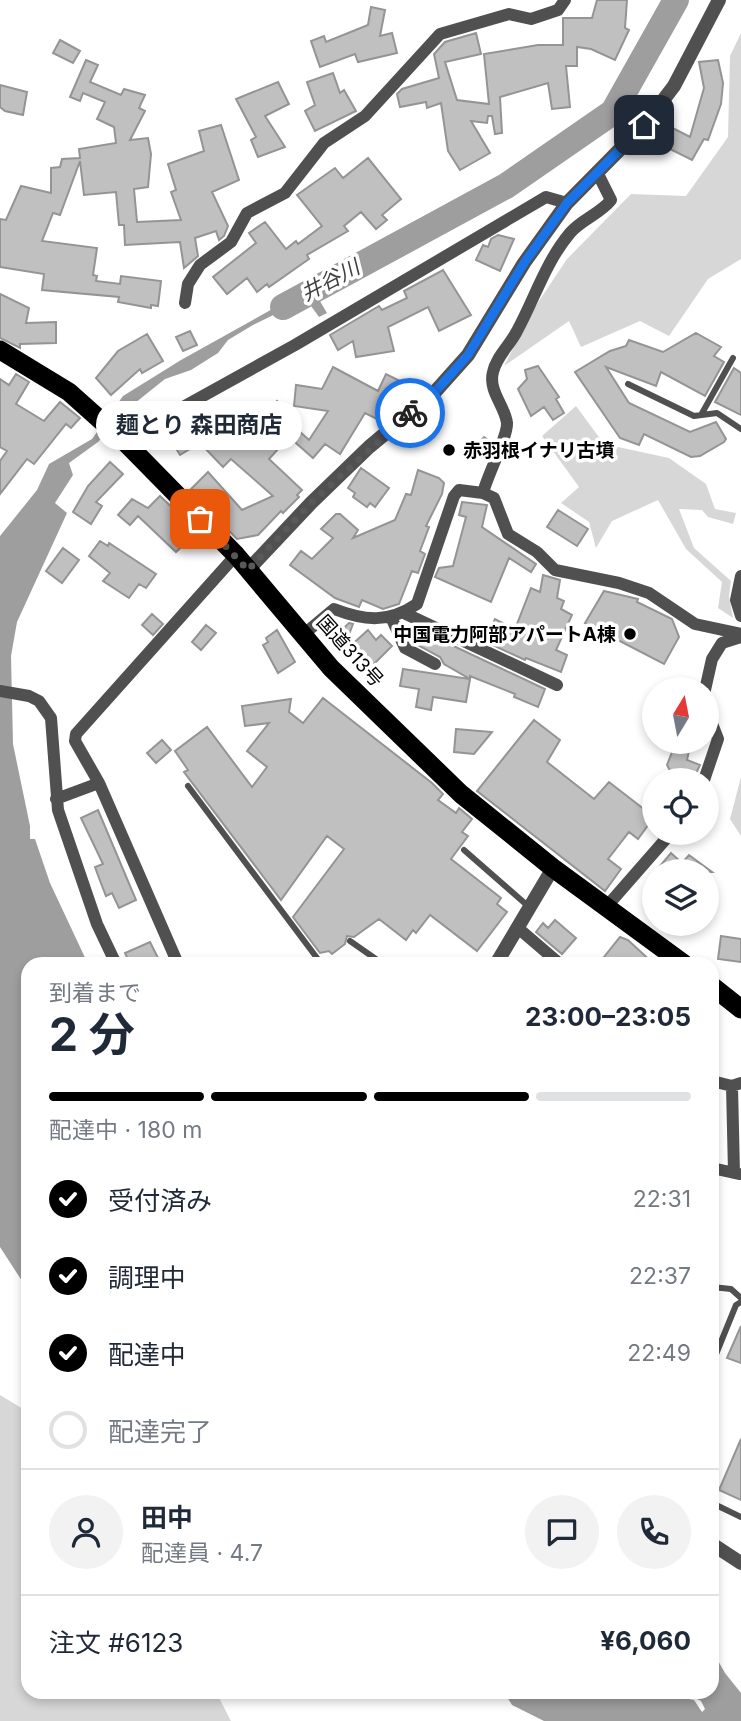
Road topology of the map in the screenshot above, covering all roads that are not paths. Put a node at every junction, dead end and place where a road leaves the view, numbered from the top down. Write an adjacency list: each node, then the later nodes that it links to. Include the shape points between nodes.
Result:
1 (565, 0): 5 (street, via 558,10 531,19 509,13 440,34 365,116 324,143 285,193 247,213 230,242 200,265 188,284)
2 (719, 0): 3 (street, via 674,86)
3 (598, 174): 4 (street); 12 (street, via 611,200 569,235 546,267 516,332 493,368 491,378 507,422)
4 (567, 203): 11 (street, via 546,197 165,417); 13 (street, via 468,355 434,393)
5 (186, 303)
6 (0, 349): 11 (highway, 国道313号, via 90,409)
7 (733, 358): 9 (lane)
8 (628, 384): 9 (lane, via 694,416)
9 (701, 415): 10 (lane, via 717,413)
10 (741, 429)
11 (127, 444): 13 (highway, 国道313号)
12 (483, 493): 15 (street, via 459,490 454,496 417,604); 18 (street, via 494,498 508,534 555,570 629,586 674,607 695,624)
13 (242, 563): 17 (highway, 国道313号); 23 (street, via 76,734 78,749)
14 (741, 576): 16 (street, via 736,600)
15 (397, 615): 17 (street, via 378,621 334,609); 19 (street, via 405,648); 21 (street)
16 (741, 616)
17 (304, 634): 28 (highway, 国道313号, via 331,668 461,794)
18 (741, 636): 20 (street, via 722,643)
19 (435, 664)
20 (708, 677)
21 (556, 685)
22 (0, 691): 25 (street, via 39,701 51,718)
23 (99, 783): 25 (street); 34 (street)
24 (188, 786): 35 (lane)
25 (56, 799): 33 (street)
26 (660, 845): 29 (street)
27 (464, 850): 30 (lane)
28 (554, 868): 29 (highway, 国道313号); 30 (street)
29 (608, 905): 39 (highway, 国道313号)
30 (530, 908): 31 (street)
31 (518, 928): 37 (street); 38 (street)
32 (350, 941): 36 (lane)
33 (113, 957)
34 (175, 957)
35 (316, 957)
36 (373, 957)
37 (500, 957)
38 (552, 957)
39 (675, 957)
40 (719, 992): 41 (highway)
41 (741, 1009)
42 (736, 1085): 44 (street)
43 (719, 1169): 44 (street)
44 (737, 1173)
45 (719, 1288): 46 (lane, via 731,1289)
46 (741, 1300): 47 (lane)
47 (719, 1347)
48 (719, 1506): 49 (lane)
49 (741, 1517)
50 (719, 1549): 51 (street)
51 (741, 1563)

